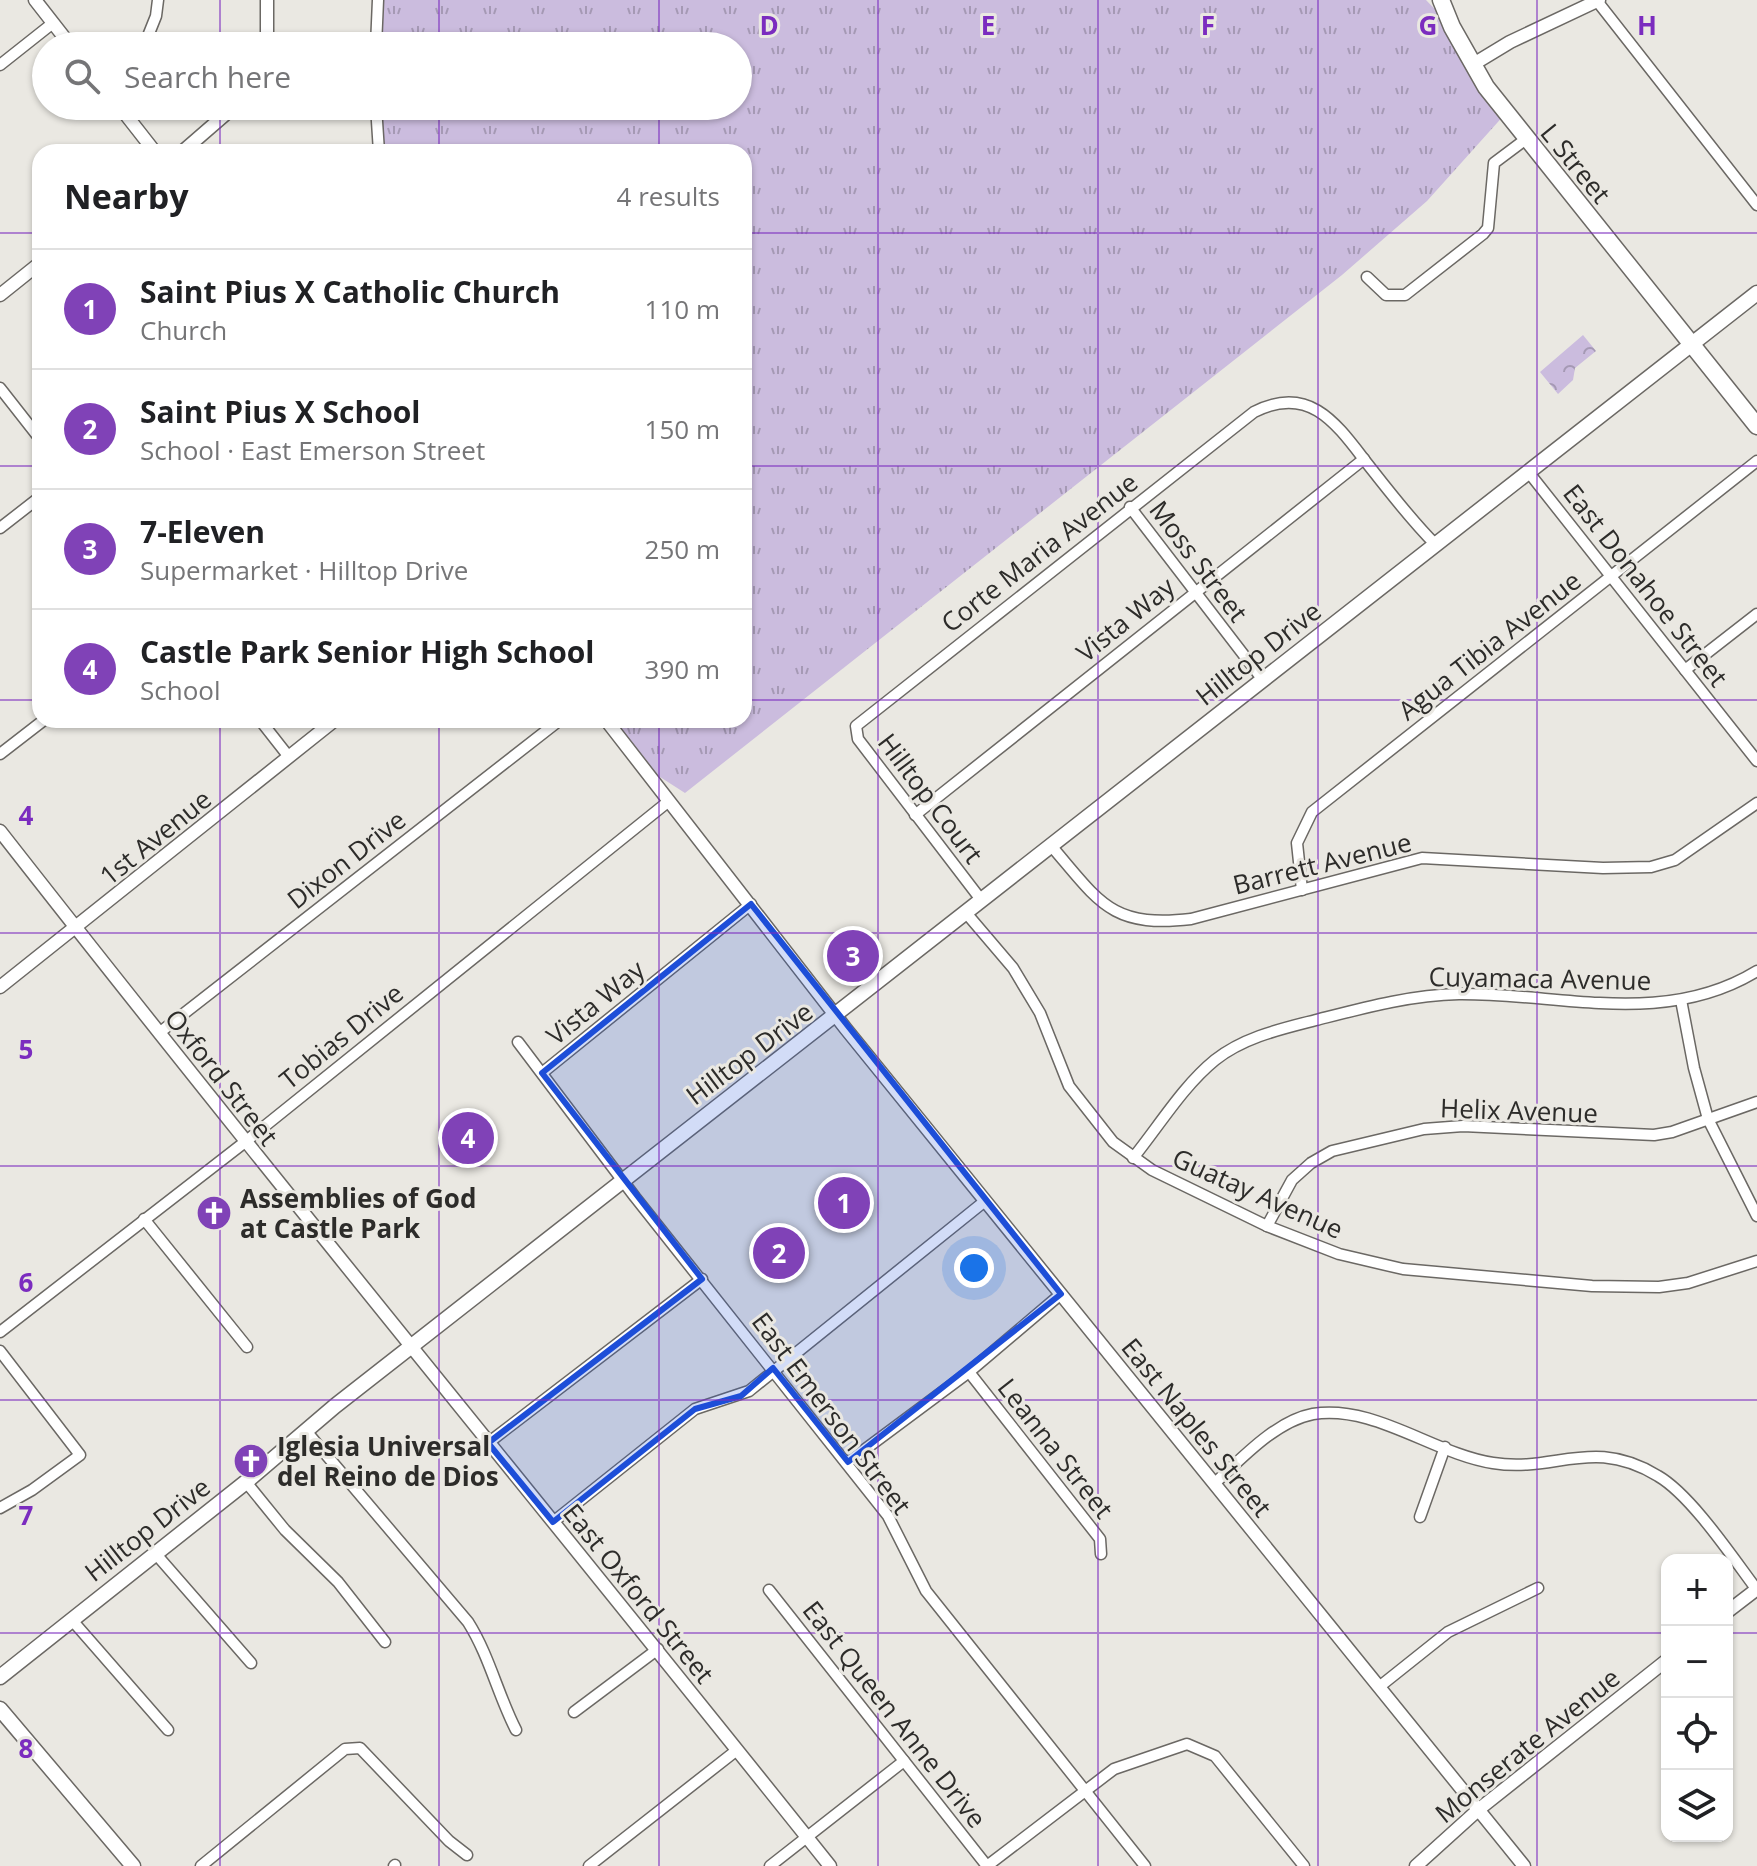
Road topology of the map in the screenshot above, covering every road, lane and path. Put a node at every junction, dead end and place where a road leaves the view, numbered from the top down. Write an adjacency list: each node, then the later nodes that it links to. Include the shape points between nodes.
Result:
1 (35, 0): 7 (street)
2 (158, 0): 10 (street)
3 (267, 0): 11 (street)
4 (378, 0): 12 (street)
5 (1441, 0): 15 (main road, L Street)
6 (1598, 0): 15 (street); 23 (street)
7 (53, 23): 8 (street); 9 (street)
8 (42, 32)
9 (60, 32)
10 (151, 32)
11 (267, 32)
12 (377, 32)
13 (32, 40): 14 (street)
14 (0, 65)
15 (1472, 65): 19 (main road, L Street)
16 (130, 120): 20 (street)
17 (219, 120): 21 (street)
18 (377, 120): 22 (street)
19 (1526, 139): 25 (street, via 1494,163 1488,228 1483,234 1405,295 1386,295); 28 (main road, L Street)
20 (149, 144)
21 (191, 144)
22 (378, 144)
23 (1757, 205)
24 (32, 269): 27 (street)
25 (1367, 277)
26 (1757, 293): 28 (main road, Hilltop Drive)
27 (0, 295)
28 (1691, 344): 30 (main road, L Street); 34 (main road, Hilltop Drive)
29 (0, 388): 31 (street)
30 (1757, 426)
31 (32, 429)
32 (1364, 459): 36 (street, Corte Maria Avenue, via 1331,418 1305,405 1270,405); 38 (street, Corte Maria Avenue); 40 (street, Vista Way)
33 (1757, 461): 39 (street, Agua Tibia Avenue)
34 (1530, 474): 38 (main road, Hilltop Drive); 39 (street, East Donahoe Street)
35 (32, 503): 37 (street)
36 (1130, 507): 40 (street, Moss Street); 44 (street, Corte Maria Avenue)
37 (0, 528)
38 (1435, 544): 43 (main road, Hilltop Drive)
39 (1610, 579): 42 (street, East Donahoe Street); 58 (street, Agua Tibia Avenue, via 1312,812 1297,843)
40 (1194, 592): 43 (street, Moss Street); 55 (street, Vista Way)
41 (1757, 614): 42 (street)
42 (1685, 670): 52 (street, East Donahoe Street)
43 (1263, 680): 57 (main road, Hilltop Drive)
44 (862, 720): 55 (street, Hilltop Court, via 856,726 858,739)
45 (34, 728): 50 (street)
46 (266, 728): 51 (street)
47 (325, 728): 51 (street, 1st Avenue)
48 (550, 728): 67 (street, Dixon Drive)
49 (612, 728): 53 (street, East Naples Street)
50 (0, 754)
51 (289, 757): 62 (street, 1st Avenue)
52 (1757, 761)
53 (669, 801): 60 (street, East Naples Street); 72 (street, Tobias Drive)
54 (1757, 803): 58 (street, Barrett Avenue, via 1675,860 1651,867 1422,858)
55 (915, 815): 59 (street, Hilltop Court)
56 (0, 831): 62 (street, Oxford Street)
57 (1053, 848): 58 (street, Barrett Avenue, via 1111,910 1153,923 1191,919); 59 (main road, Hilltop Drive)
58 (1302, 890)
59 (982, 901): 61 (main road, Hilltop Drive)
60 (751, 904): 66 (street, East Naples Street); 69 (street, Vista Way)
61 (967, 914): 66 (main road, Hilltop Drive); 73 (street, Guatay Avenue, via 1013,968 1040,1013 1069,1086 1084,1109)
62 (76, 928): 64 (street, 1st Avenue); 67 (street, Oxford Street)
63 (1757, 971): 65 (street, Cuyamaca Avenue)
64 (0, 987)
65 (1681, 1000): 71 (street); 73 (street, Cuyamaca Avenue, via 1647,1005 1469,994 1410,998 1268,1033 1239,1045 1201,1072)
66 (838, 1015): 74 (main road, Hilltop Drive); 75 (street, East Naples Street)
67 (159, 1033): 72 (street, Oxford Street)
68 (518, 1042): 69 (street, East Emerson Street)
69 (542, 1073): 74 (street, East Emerson Street)
70 (1757, 1102): 71 (street, Helix Avenue)
71 (1708, 1119): 76 (street); 78 (street, Helix Avenue, via 1654,1135 1463,1126 1424,1129 1332,1151 1292,1180)
72 (245, 1142): 77 (street, Tobias Drive); 84 (street, Oxford Street)
73 (1133, 1158): 78 (street, Guatay Avenue)
74 (623, 1181): 80 (street, East Emerson Street); 84 (main road, Hilltop Drive)
75 (985, 1201): 81 (street, East Naples Street); 86 (street)
76 (1757, 1216)
77 (144, 1219): 82 (street, Tobias Drive); 83 (street)
78 (1267, 1226): 79 (street, Guatay Avenue, via 1339,1254 1403,1269 1592,1286 1688,1283)
79 (1757, 1261)
80 (702, 1279): 86 (street, East Emerson Street); 89 (street)
81 (1061, 1294): 87 (street); 93 (street, East Naples Street)
82 (0, 1332)
83 (247, 1347)
84 (412, 1349): 88 (main road, Hilltop Drive); 89 (street, East Oxford Street)
85 (0, 1351): 94 (street, via 80,1455)
86 (772, 1368): 91 (street, East Emerson Street); 96 (street, via 741,1396 695,1409)
87 (969, 1372): 91 (street); 98 (street, Leanna Street, via 1100,1539)
88 (306, 1431): 92 (main road, Hilltop Drive); 113 (street, via 468,1622)
89 (488, 1443): 96 (street, East Oxford Street)
90 (1445, 1447): 93 (street, via 1338,1412 1317,1414 1284,1425); 95 (street); 100 (street, via 1517,1466 1576,1455 1632,1462 1661,1477 1680,1495)
91 (848, 1462): 116 (street, East Emerson Street, via 888,1516 926,1591)
92 (246, 1482): 97 (main road, Hilltop Drive); 104 (street)
93 (1215, 1483): 109 (street, East Naples Street)
94 (0, 1508)
95 (1420, 1517)
96 (553, 1522): 105 (street, East Oxford Street)
97 (155, 1553): 103 (main road, Hilltop Drive); 106 (street)
98 (1101, 1554)
99 (1538, 1588): 109 (street, via 1448,1632)
100 (1757, 1589): 102 (street)
101 (769, 1590): 115 (street, East Queen Anne Drive)
102 (1733, 1607)
103 (71, 1619): 108 (main road, Hilltop Drive); 112 (street)
104 (385, 1642)
105 (658, 1649): 111 (street); 114 (street, East Oxford Street)
106 (251, 1663)
107 (1661, 1665): 117 (street, Monserate Avenue)
108 (0, 1677)
109 (1379, 1687): 117 (street, East Naples Street)
110 (0, 1709): 120 (main road)
111 (574, 1712)
112 (168, 1730)
113 (516, 1730)
114 (737, 1750): 118 (street, East Oxford Street); 122 (street)
115 (904, 1761): 118 (street); 125 (street, East Queen Anne Drive)
116 (1085, 1790): 125 (street); 126 (street, East Emerson Street); 127 (street, via 1114,1769 1174,1746 1198,1746 1215,1756)
117 (1478, 1810): 128 (street, Monserate Avenue); 129 (street, East Naples Street)
118 (807, 1837): 123 (street); 124 (street, East Oxford Street)
119 (467, 1855): 121 (street, via 360,1748 352,1747)
120 (133, 1866)
121 (201, 1866)
122 (589, 1866)
123 (770, 1866)
124 (830, 1866)
125 (987, 1866)
126 (1145, 1866)
127 (1304, 1866)
128 (1416, 1866)
129 (1524, 1866)

